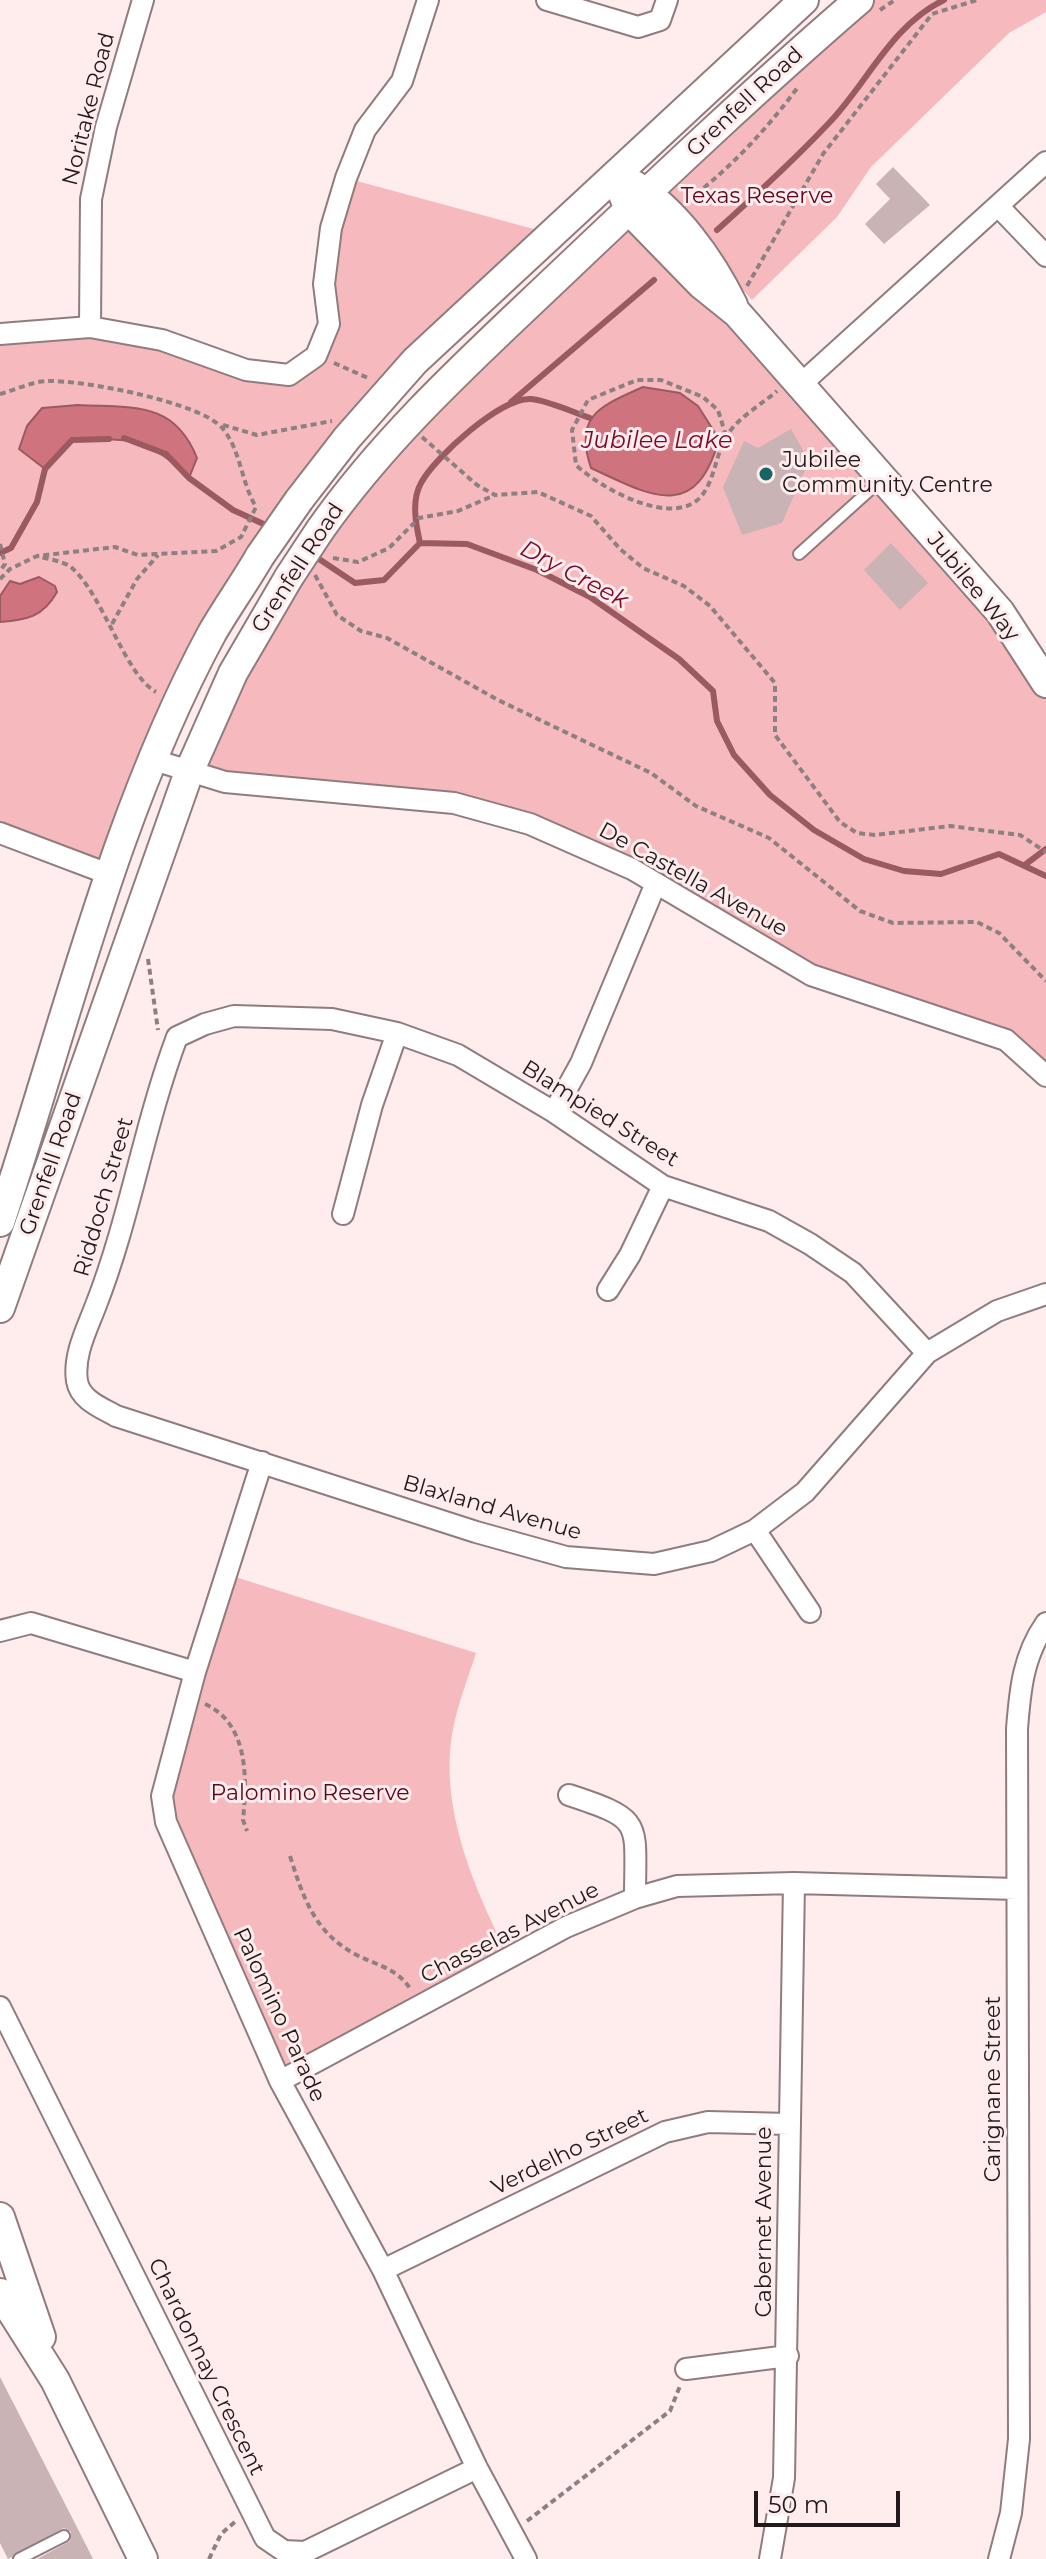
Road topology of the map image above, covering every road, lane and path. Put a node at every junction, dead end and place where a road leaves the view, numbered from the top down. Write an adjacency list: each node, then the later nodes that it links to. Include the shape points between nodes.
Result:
1 (143, 0): 14 (street, Noritake Road, via 91,199)
2 (428, 0): 16 (street, via 402,81 365,130 346,178 331,228 324,284 329,324)
3 (547, 0): 4 (street, via 638,27 660,20)
4 (667, 0)
5 (804, 0): 9 (main road, Grenfell Road)
6 (859, 0): 10 (main road, Grenfell Road)
7 (977, 0): 13 (path, via 932,14 823,154)
8 (1046, 162): 11 (street)
9 (616, 174): 10 (main road, Jubilee Way); 36 (main road, Grenfell Road, bridge, via 415,361 347,438 260,556 212,634)
10 (638, 201): 13 (main road, Jubilee Way, via 716,269); 32 (main road, Grenfell Road, bridge, via 414,415 368,466 320,530)
11 (999, 207): 12 (street); 18 (street)
12 (1046, 256)
13 (735, 308): 18 (main road, Jubilee Way)
14 (90, 327): 15 (street); 16 (street, via 162,340 246,370 289,375)
15 (0, 334)
16 (316, 356): 17 (path)
17 (368, 378)
18 (797, 381): 22 (path); 24 (main road, Jubilee Way)
19 (0, 394): 21 (path, via 47,381 164,398)
20 (333, 421): 21 (path, via 257,435)
21 (221, 425): 27 (path, via 235,445 256,507 241,537 216,551)
22 (726, 436): 22 (path, via 701,497 667,510 615,493 576,465 571,436 588,400 637,380 661,380 703,397 718,410)
23 (422, 437): 25 (path)
24 (883, 479): 28 (lane); 35 (main road, Jubilee Way, via 1000,612)
25 (495, 495): 30 (path, via 458,511 419,518 389,548 358,562); 40 (path, via 538,492 564,501 591,516 643,568 684,586 710,606 775,683 775,735 840,822 857,833 875,835 950,826 1020,835)
26 (0, 544): 31 (path, via 5,564)
27 (160, 553): 29 (path, via 138,555 115,547); 34 (path, via 137,579)
28 (799, 554)
29 (37, 556): 33 (path); 34 (path, via 71,567)
30 (333, 558)
31 (0, 571)
32 (302, 575): 38 (main road, Grenfell Road, via 233,673); 44 (path, via 337,615 361,631 387,638 498,700 651,773 696,806 769,838 860,911 893,923 977,922 999,933)
33 (0, 579)
34 (111, 624): 36 (path, via 151,689)
35 (1046, 683)
36 (181, 701): 37 (main road, Grenfell Road)
37 (154, 760): 38 (street, De Castella Avenue); 41 (main road, Grenfell Road)
38 (189, 772): 42 (street, De Castella Avenue, via 256,786 368,792 483,810 589,847); 55 (main road, Grenfell Road)
39 (0, 833): 41 (street)
40 (1046, 852)
41 (111, 875): 52 (main road, Grenfell Road)
42 (656, 883): 48 (street, De Castella Avenue, via 811,975 1006,1040); 49 (street, via 581,1063)
43 (147, 952): 47 (path)
44 (1046, 981)
45 (205, 1024): 46 (street, Blampied Street, via 234,1016 332,1019); 47 (street, Riddoch Street, via 177,1037)
46 (397, 1033): 49 (street, Blampied Street, via 458,1055); 51 (street)
47 (164, 1072): 57 (street, Riddoch Street, via 118,1249 78,1351 77,1383)
48 (1046, 1076)
49 (554, 1112): 50 (street, Blampied Street)
50 (663, 1186): 53 (street); 56 (street, Blampied Street, via 769,1221 810,1244 853,1273)
51 (343, 1214)
52 (0, 1222)
53 (608, 1290)
54 (1046, 1294): 56 (street, Blaxland Avenue, via 997,1311)
55 (0, 1308)
56 (927, 1353): 59 (street, Blaxland Avenue, via 805,1492)
57 (87, 1399): 58 (street, Blaxland Avenue, via 116,1416)
58 (262, 1462): 59 (street, Blaxland Avenue, via 566,1557 654,1564 711,1551); 63 (street, Palomino Parade)
59 (755, 1530): 60 (street)
60 (810, 1612)
61 (1046, 1623): 69 (street, Carignane Street, via 1029,1652 1020,1684)
62 (0, 1631): 63 (street, via 31,1623)
63 (195, 1672): 64 (street, Palomino Parade)
64 (188, 1698): 66 (path, via 223,1714 241,1743); 73 (street, Palomino Parade, via 162,1796 166,1822)
65 (569, 1795): 70 (street, via 619,1812 635,1833)
66 (247, 1831)
67 (290, 1856): 71 (path, via 317,1925 355,1954 392,1970 408,1984)
68 (794, 1883): 69 (street, Chasselas Avenue); 70 (street, Chasselas Avenue, via 677,1886); 74 (street, Cabernet Avenue)
69 (1017, 1889): 90 (street, Carignane Street, via 1019,2439 1011,2513)
70 (635, 1898): 71 (street, Chasselas Avenue, via 566,1927)
71 (420, 2006): 73 (street, Chasselas Avenue)
72 (0, 2007): 82 (street, Chardonnay Crescent)
73 (280, 2081): 76 (street, Palomino Parade)
74 (790, 2124): 76 (street, Verdelho Street, via 708,2122 665,2132); 78 (street, Cabernet Avenue)
75 (0, 2217): 80 (main road)
76 (383, 2270): 81 (street, Palomino Parade)
77 (1, 2298): 80 (main road)
78 (788, 2356): 79 (street); 89 (street, Cabernet Avenue, via 784,2478)
79 (686, 2369): 83 (path, via 670,2411)
80 (55, 2380): 85 (main road)
81 (477, 2468): 82 (street, Chardonnay Crescent, via 305,2552 284,2551 265,2538); 83 (street, Palomino Parade)
82 (252, 2512): 87 (path, via 230,2523)
83 (512, 2532): 88 (street, Palomino Parade)
84 (64, 2536): 86 (lane)
85 (139, 2556)
86 (19, 2559)
87 (209, 2559)
88 (526, 2559)
89 (770, 2559)
90 (999, 2559)

